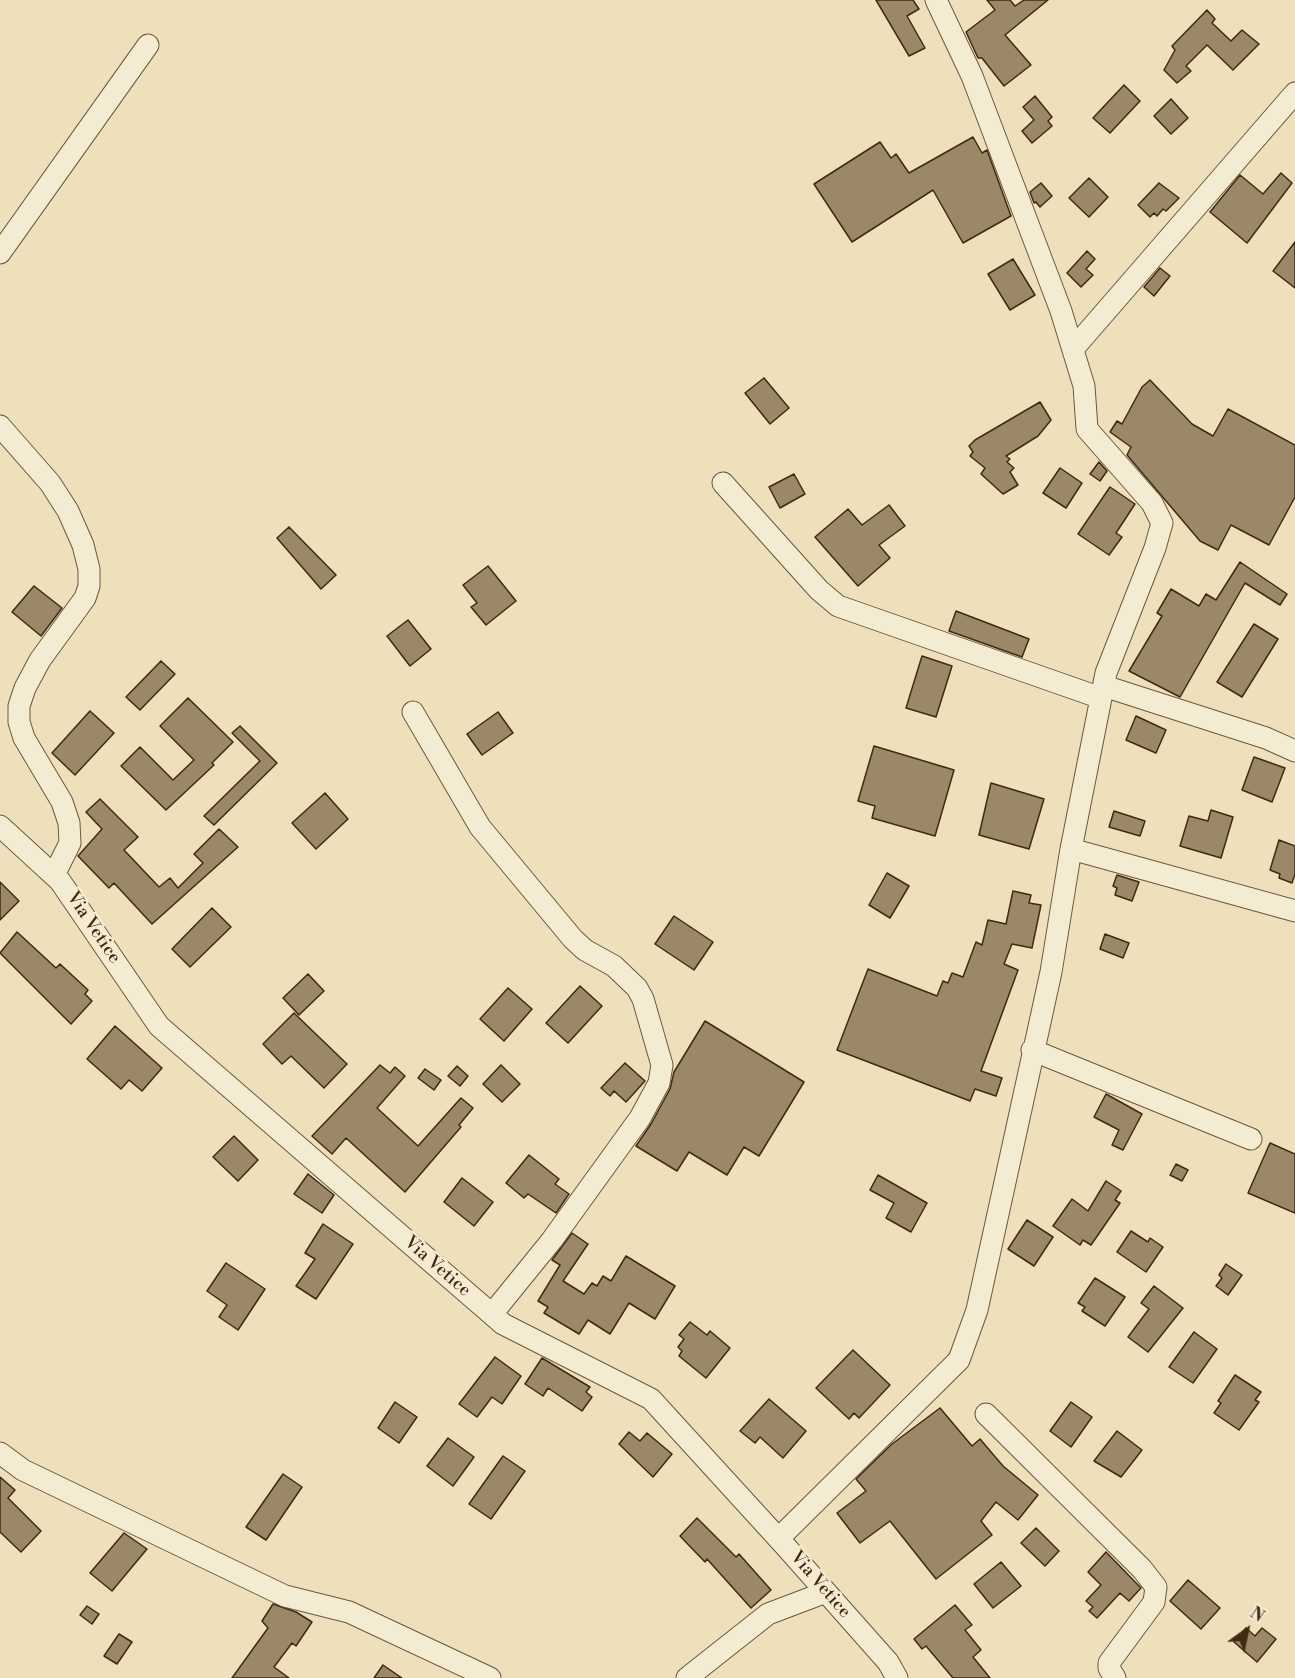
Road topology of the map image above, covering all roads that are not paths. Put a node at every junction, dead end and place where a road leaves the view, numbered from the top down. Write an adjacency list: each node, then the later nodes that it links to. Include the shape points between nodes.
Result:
1 (936, 0): 5 (street, via 972,76)
2 (148, 45): 4 (street)
3 (1295, 93): 5 (street)
4 (0, 253)
5 (1073, 349): 8 (street, via 1084,386 1087,429 1152,502 1162,523)
6 (0, 426): 13 (street, via 50,483 68,511 89,569 85,598 40,660 19,706 24,738 62,802 69,823 70,843)
7 (723, 483): 8 (street, via 838,606)
8 (1102, 692): 10 (street, via 1266,738); 12 (street)
9 (413, 712): 17 (street, via 480,827 573,939 614,966 637,988 662,1065 659,1083 640,1118 552,1240)
10 (1295, 751)
11 (0, 826): 13 (street, Via Vetice)
12 (1071, 849): 14 (street); 15 (street)
13 (54, 875): 17 (street, Via Vetice, via 159,1026)
14 (1295, 911)
15 (1032, 1050): 16 (street); 20 (street, via 977,1311 959,1360)
16 (1251, 1139)
17 (492, 1314): 20 (street, Via Vetice, via 503,1324 651,1399)
18 (986, 1414): 25 (street, via 1143,1569 1156,1587 1154,1602 1109,1664)
19 (0, 1453): 22 (street, via 23,1470 285,1596 349,1612)
20 (778, 1538): 21 (street, Via Vetice)
21 (826, 1592): 23 (street, via 768,1614); 24 (street, Via Vetice, via 888,1662)
22 (490, 1678)
23 (687, 1678)
24 (897, 1678)
25 (1115, 1678)

